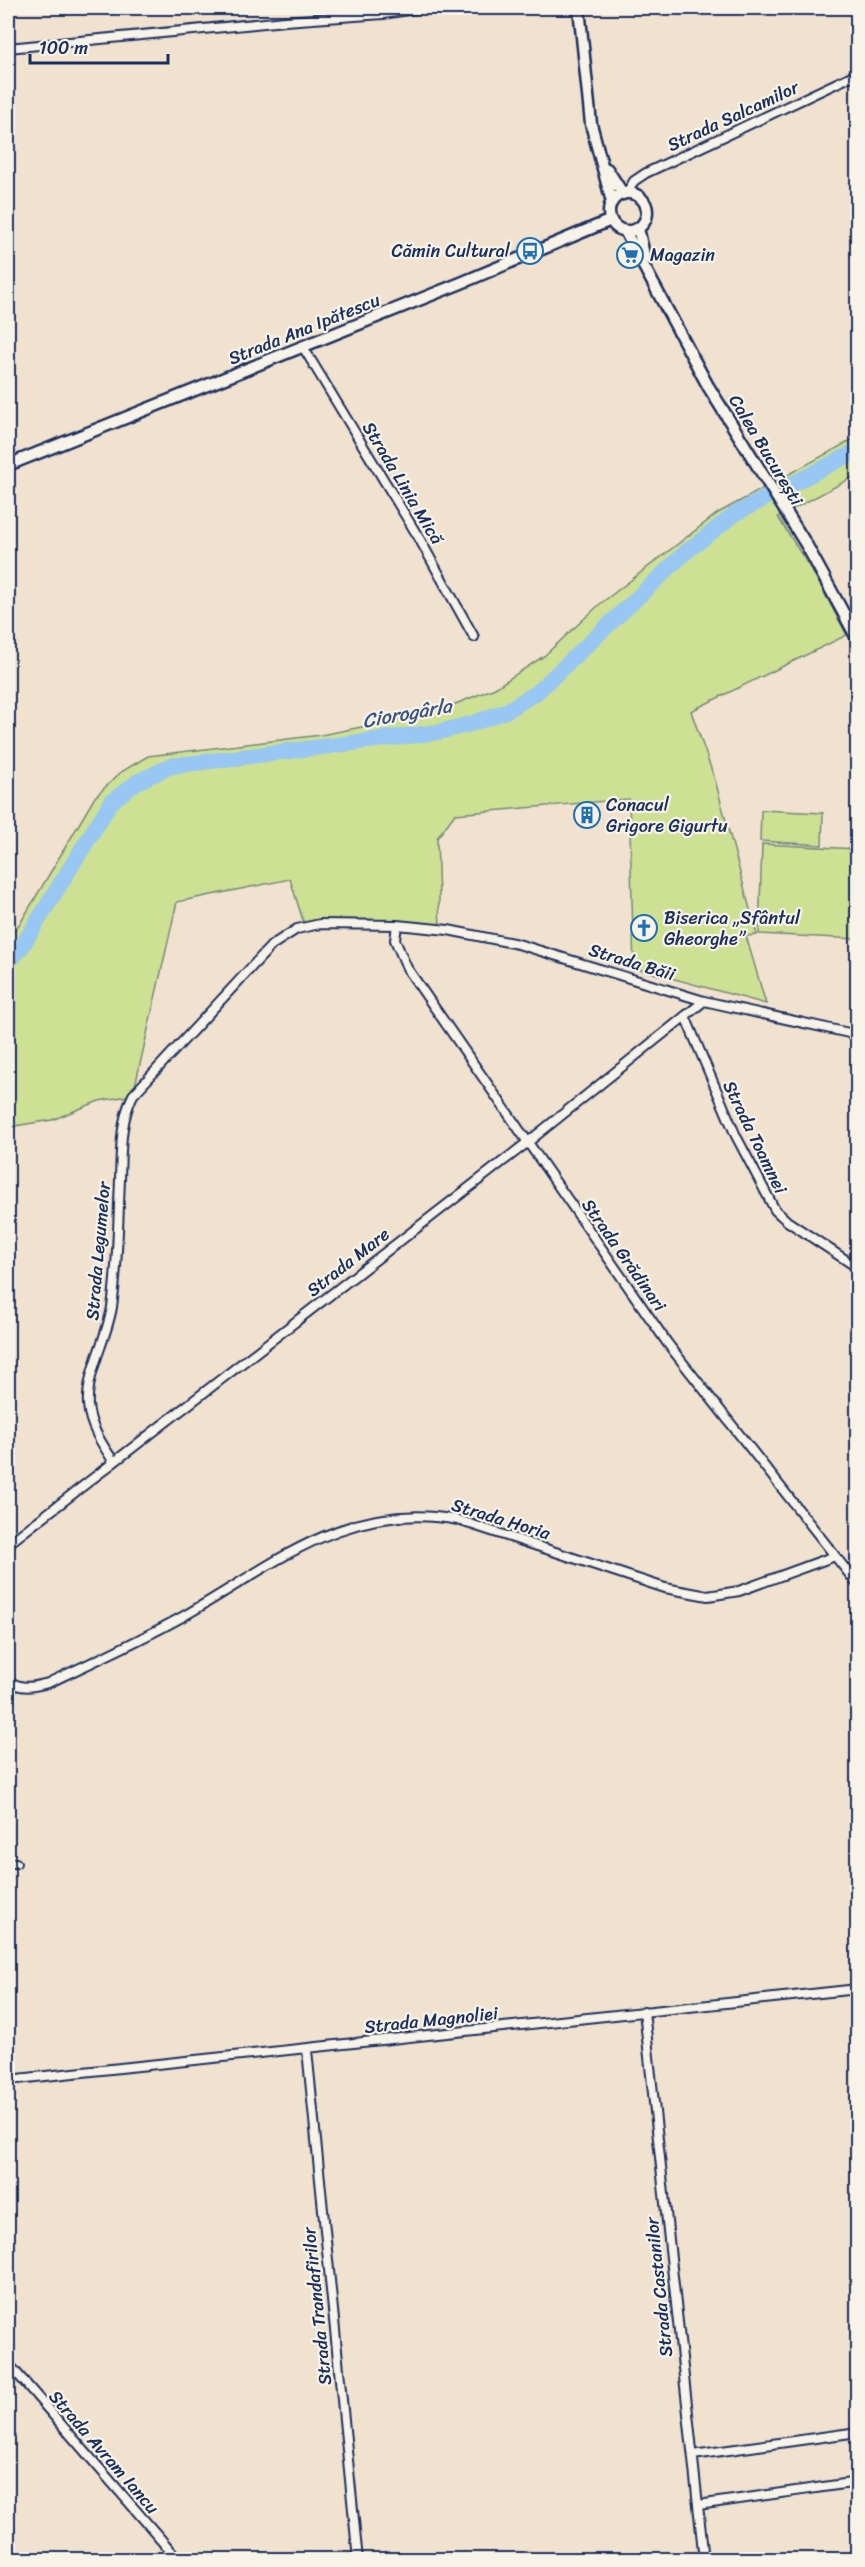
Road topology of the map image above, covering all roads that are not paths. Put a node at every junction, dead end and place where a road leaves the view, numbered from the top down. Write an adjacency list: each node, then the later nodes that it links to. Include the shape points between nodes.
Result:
1 (421, 8): 3 (street)
2 (579, 8): 5 (main road, via 588,105)
3 (8, 48)
4 (858, 73): 6 (street, Strada Salcamilor, via 646,173)
5 (598, 153): 6 (main road); 7 (main road)
6 (625, 193): 7 (main road); 9 (main road, via 638,196 646,206 646,218)
7 (612, 202): 8 (main road)
8 (611, 220): 10 (main road); 12 (main road, Strada Ana Ipătescu)
9 (638, 228): 10 (main road); 11 (main road, Calea București)
10 (625, 231): 11 (main road, Calea București)
11 (650, 276): 15 (main road, Calea București, via 708,386)
12 (303, 347): 13 (main road, Strada Ana Ipătescu); 14 (street, Strada Linia Mică)
13 (8, 465)
14 (474, 637)
15 (858, 640)
16 (397, 925): 17 (street, Strada Băii, via 518,944); 20 (street, Strada Băii, via 321,924 297,929 273,945); 21 (street, Strada Grădinari, via 395,940 407,968)
17 (704, 1000): 18 (street, Strada Mare); 19 (street, Strada Băii)
18 (685, 1016): 21 (street, Strada Mare); 22 (street, Strada Toamnei, via 736,1136 775,1210)
19 (858, 1035)
20 (127, 1106): 23 (street, Strada Legumelor, via 121,1143 114,1289 88,1401 96,1434)
21 (528, 1142): 23 (street, Strada Mare); 25 (street, Strada Grădinari, via 668,1344)
22 (858, 1268)
23 (114, 1462): 24 (street, Strada Mare)
24 (8, 1544)
25 (835, 1556): 26 (street, Strada Grădinari); 27 (street, Strada Horia, via 739,1591 708,1596 665,1588 458,1520 423,1515 382,1517 359,1522 303,1546 174,1621 48,1683 30,1688)
26 (858, 1585)
27 (8, 1680)
28 (858, 1989): 29 (street, Strada Magnoliei)
29 (644, 2011): 30 (street, Strada Magnoliei); 34 (street, Strada Castanilor)
30 (307, 2050): 31 (street, Strada Magnoliei); 38 (street, Strada Trandafirilor)
31 (8, 2080)
32 (8, 2363): 37 (street, Strada Avram Iancu)
33 (858, 2432): 34 (street)
34 (693, 2455): 36 (street, Strada Castanilor)
35 (858, 2482): 36 (street)
36 (698, 2505): 39 (street, Strada Castanilor)
37 (179, 2559)
38 (358, 2559)
39 (704, 2559)

